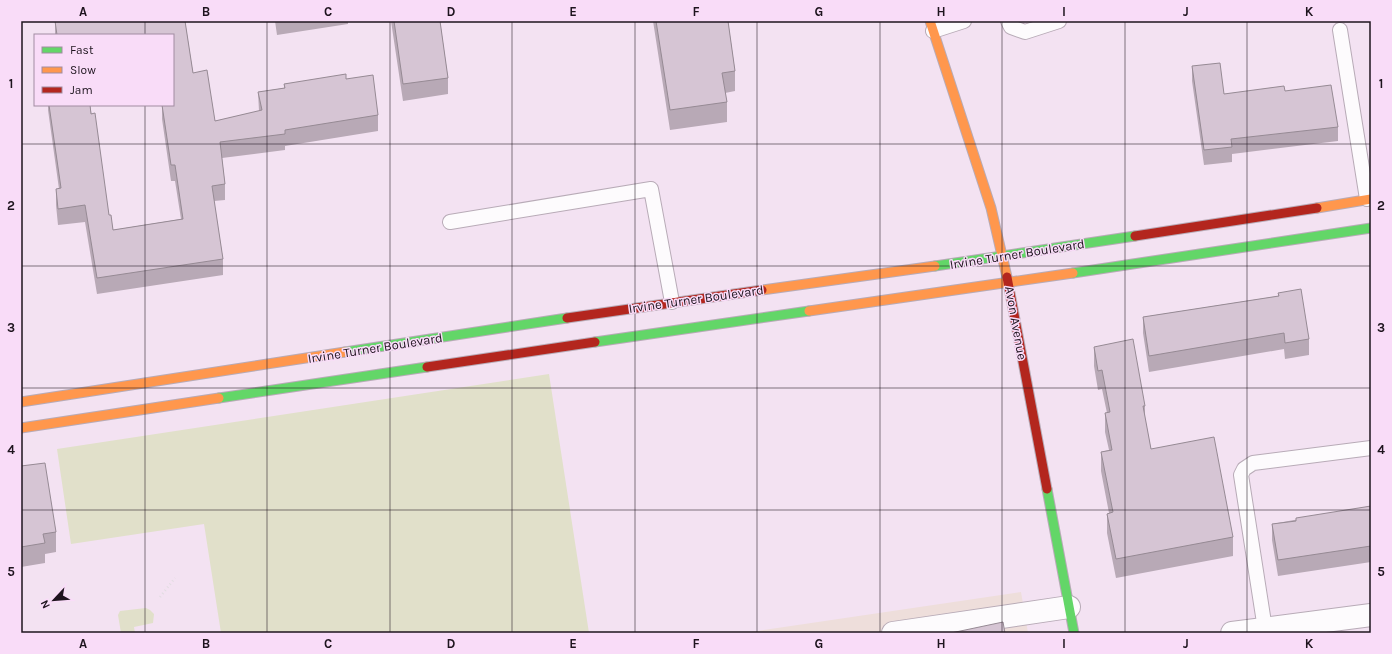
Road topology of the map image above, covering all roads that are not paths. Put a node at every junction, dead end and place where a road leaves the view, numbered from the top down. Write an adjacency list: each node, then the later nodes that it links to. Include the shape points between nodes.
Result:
1 (964, 21): 4 (lane)
2 (1008, 21): 3 (lane, via 1011,26 1025,32)
3 (1059, 21)
4 (932, 26): 9 (main road, Avon Avenue, via 991,208)
5 (1340, 30): 6 (lane)
6 (1369, 199): 9 (main road, Irvine Turner Boulevard)
7 (450, 222): 11 (lane, via 651,189)
8 (1371, 228): 10 (main road, Irvine Turner Boulevard)
9 (1004, 257): 10 (main road, Avon Avenue); 11 (main road, Irvine Turner Boulevard)
10 (1009, 283): 13 (main road, Irvine Turner Boulevard); 15 (main road, Avon Avenue)
11 (672, 302): 12 (main road, Irvine Turner Boulevard)
12 (21, 402)
13 (21, 428)
14 (1371, 448): 18 (lane, via 1253,463 1244,469 1241,475)
15 (1069, 606): 19 (street); 20 (main road, Avon Avenue)
16 (1371, 614): 17 (street)
17 (1345, 626): 18 (street)
18 (1265, 629): 21 (street)
19 (893, 633)
20 (1074, 633)
21 (1232, 633)

